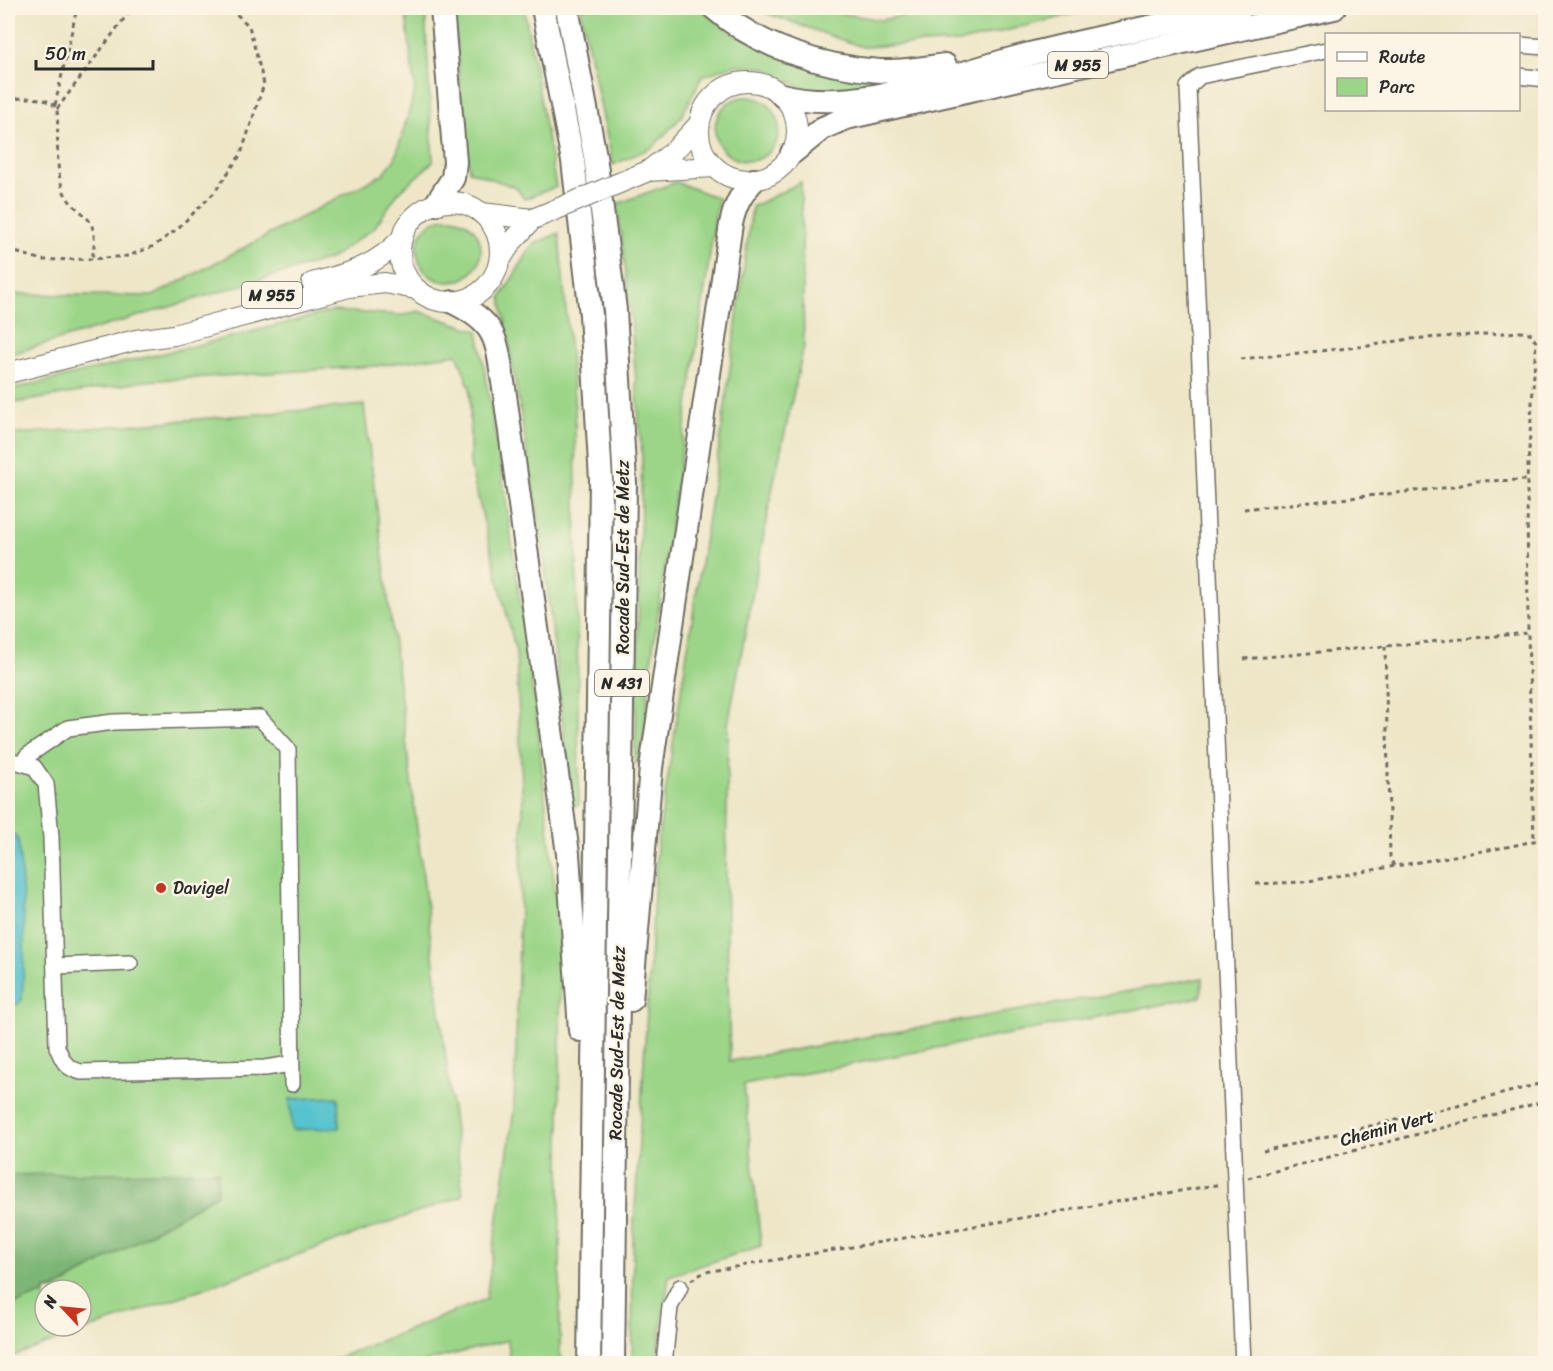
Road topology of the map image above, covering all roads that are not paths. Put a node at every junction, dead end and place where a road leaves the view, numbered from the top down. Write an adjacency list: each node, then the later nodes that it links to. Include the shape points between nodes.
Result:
1 (442, 8): 19 (highway, via 455,162 453,178)
2 (543, 8): 33 (highway, Rocade Sud-Est de Metz / N 431, via 573,161 591,315 601,480)
3 (567, 8): 34 (highway, Rocade Sud-Est de Metz / N 431, via 595,156 615,310 625,484)
4 (714, 8): 10 (highway, M 955, via 741,28 788,51 848,67 909,70)
5 (1240, 8): 10 (highway, M 955)
6 (1334, 8): 15 (highway, M 955, via 846,118 822,128)
7 (1520, 45): 8 (street)
8 (1545, 47)
9 (1325, 50): 39 (street, via 1200,76 1188,87)
10 (1027, 55): 13 (highway, M 955, via 844,101 801,100)
11 (1520, 76): 12 (street)
12 (1545, 79)
13 (782, 95): 14 (main road, via 749,81 726,87 708,102); 15 (main road, via 796,122)
14 (699, 124): 16 (main road, via 701,148); 17 (main road)
15 (792, 153): 18 (main road, via 776,171)
16 (714, 167): 17 (main road); 18 (main road, via 737,179)
17 (648, 171): 21 (main road, bridge)
18 (754, 180): 34 (highway, via 735,206 731,224 651,768)
19 (436, 204): 20 (main road, via 468,205); 22 (main road, via 415,216)
20 (482, 213): 21 (main road); 23 (main road, via 499,244)
21 (533, 219): 23 (main road)
22 (402, 238): 24 (main road, via 402,265); 26 (main road, M 955, via 365,267 174,323)
23 (499, 262): 25 (main road, via 482,290)
24 (416, 289): 25 (main road, via 440,301); 26 (main road, M 955, via 385,283 349,287 174,335)
25 (453, 302): 33 (highway, via 482,318 489,328 496,341 504,388 568,854)
26 (136, 340): 27 (main road, M 955)
27 (8, 372)
28 (15, 762): 30 (street, via 33,767 46,784); 31 (street, via 68,728 114,722 260,717 288,749)
29 (130, 963): 30 (street)
30 (55, 966): 31 (street, via 57,1047 70,1069 81,1072 265,1068)
31 (291, 1064): 32 (street)
32 (292, 1084)
33 (591, 1189): 36 (highway, Rocade Sud-Est de Metz / N 431)
34 (615, 1199): 37 (highway, Rocade Sud-Est de Metz / N 431)
35 (680, 1287): 38 (street, via 670,1307)
36 (589, 1364)
37 (613, 1364)
38 (664, 1364)
39 (1243, 1364)

